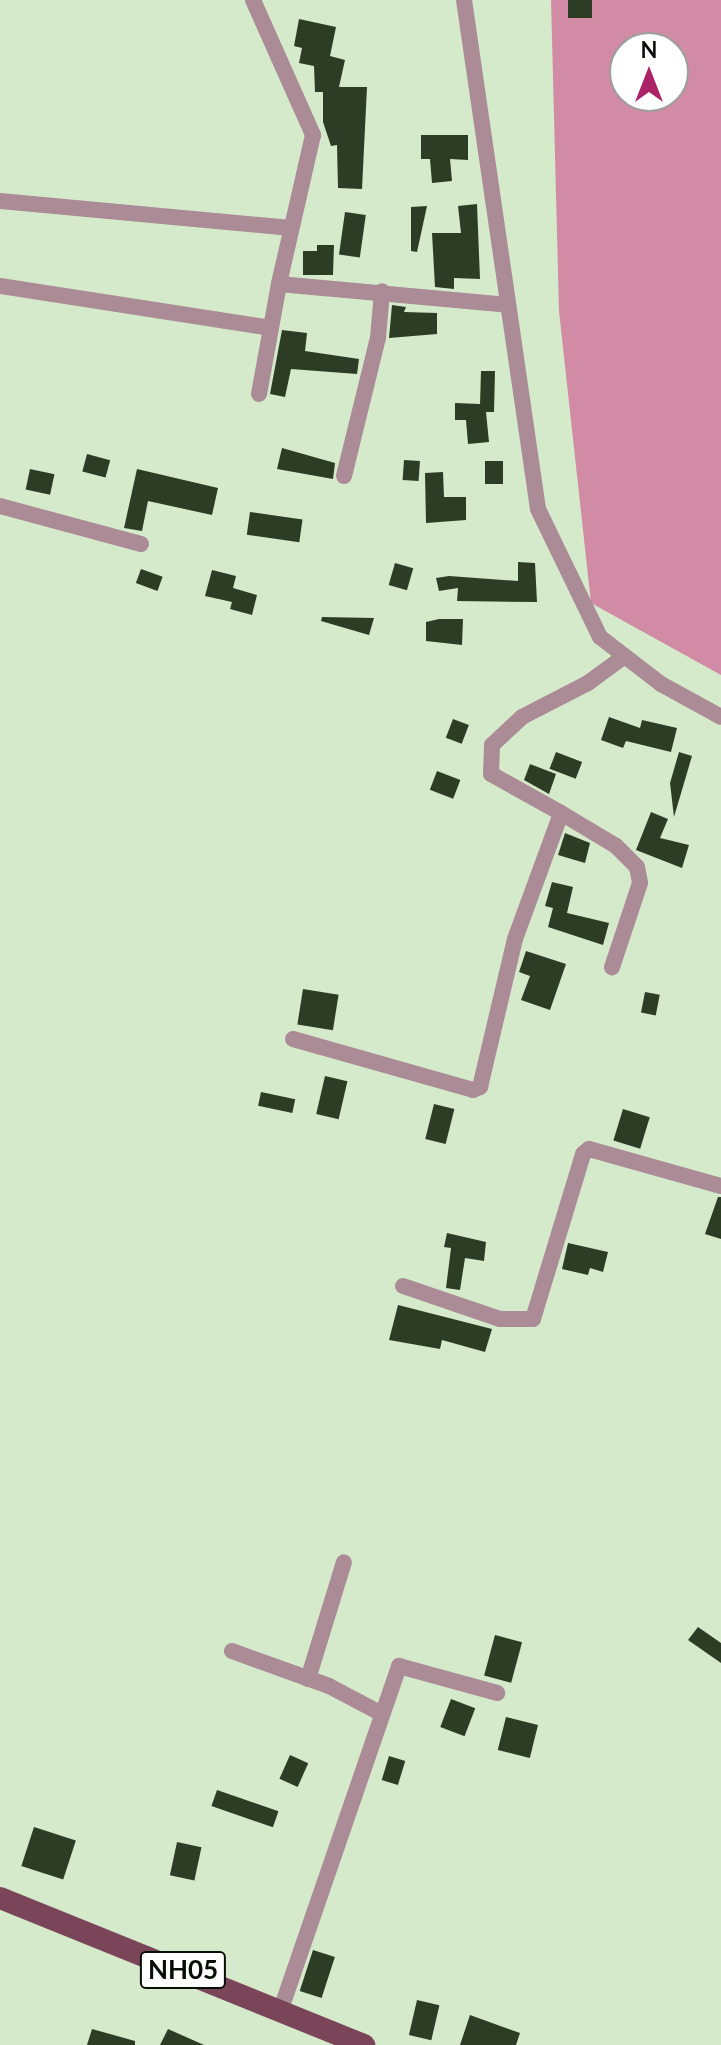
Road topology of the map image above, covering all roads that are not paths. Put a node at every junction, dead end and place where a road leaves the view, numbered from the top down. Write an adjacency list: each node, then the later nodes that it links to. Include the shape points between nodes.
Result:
1 (253, 0): 4 (street, via 313,135)
2 (464, 0): 8 (street)
3 (0, 201): 4 (street)
4 (289, 228): 5 (street)
5 (279, 284): 7 (street); 9 (street)
6 (0, 286): 9 (street)
7 (382, 291): 8 (street, via 423,300); 11 (street, via 378,338)
8 (508, 305): 14 (street, via 538,509 600,637)
9 (270, 328): 10 (street)
10 (259, 394)
11 (344, 476)
12 (0, 506): 13 (street)
13 (141, 544)
14 (622, 658): 15 (street); 16 (street, via 588,683 522,717 492,745 491,774)
15 (721, 717)
16 (561, 813): 17 (street, via 616,846 637,867 640,883); 18 (street, via 515,939 480,1087 473,1090)
17 (612, 967)
18 (293, 1039)
19 (721, 1186): 20 (street, via 589,1149 583,1154 533,1319 500,1319)
20 (403, 1286)
21 (344, 1562): 23 (street)
22 (232, 1651): 23 (street)
23 (308, 1679): 25 (street)
24 (497, 1693): 25 (street, via 399,1666)
25 (382, 1714): 27 (street)
26 (0, 1898): 27 (main road, NH05)
27 (281, 2009): 28 (main road, NH05)
28 (364, 2045)

